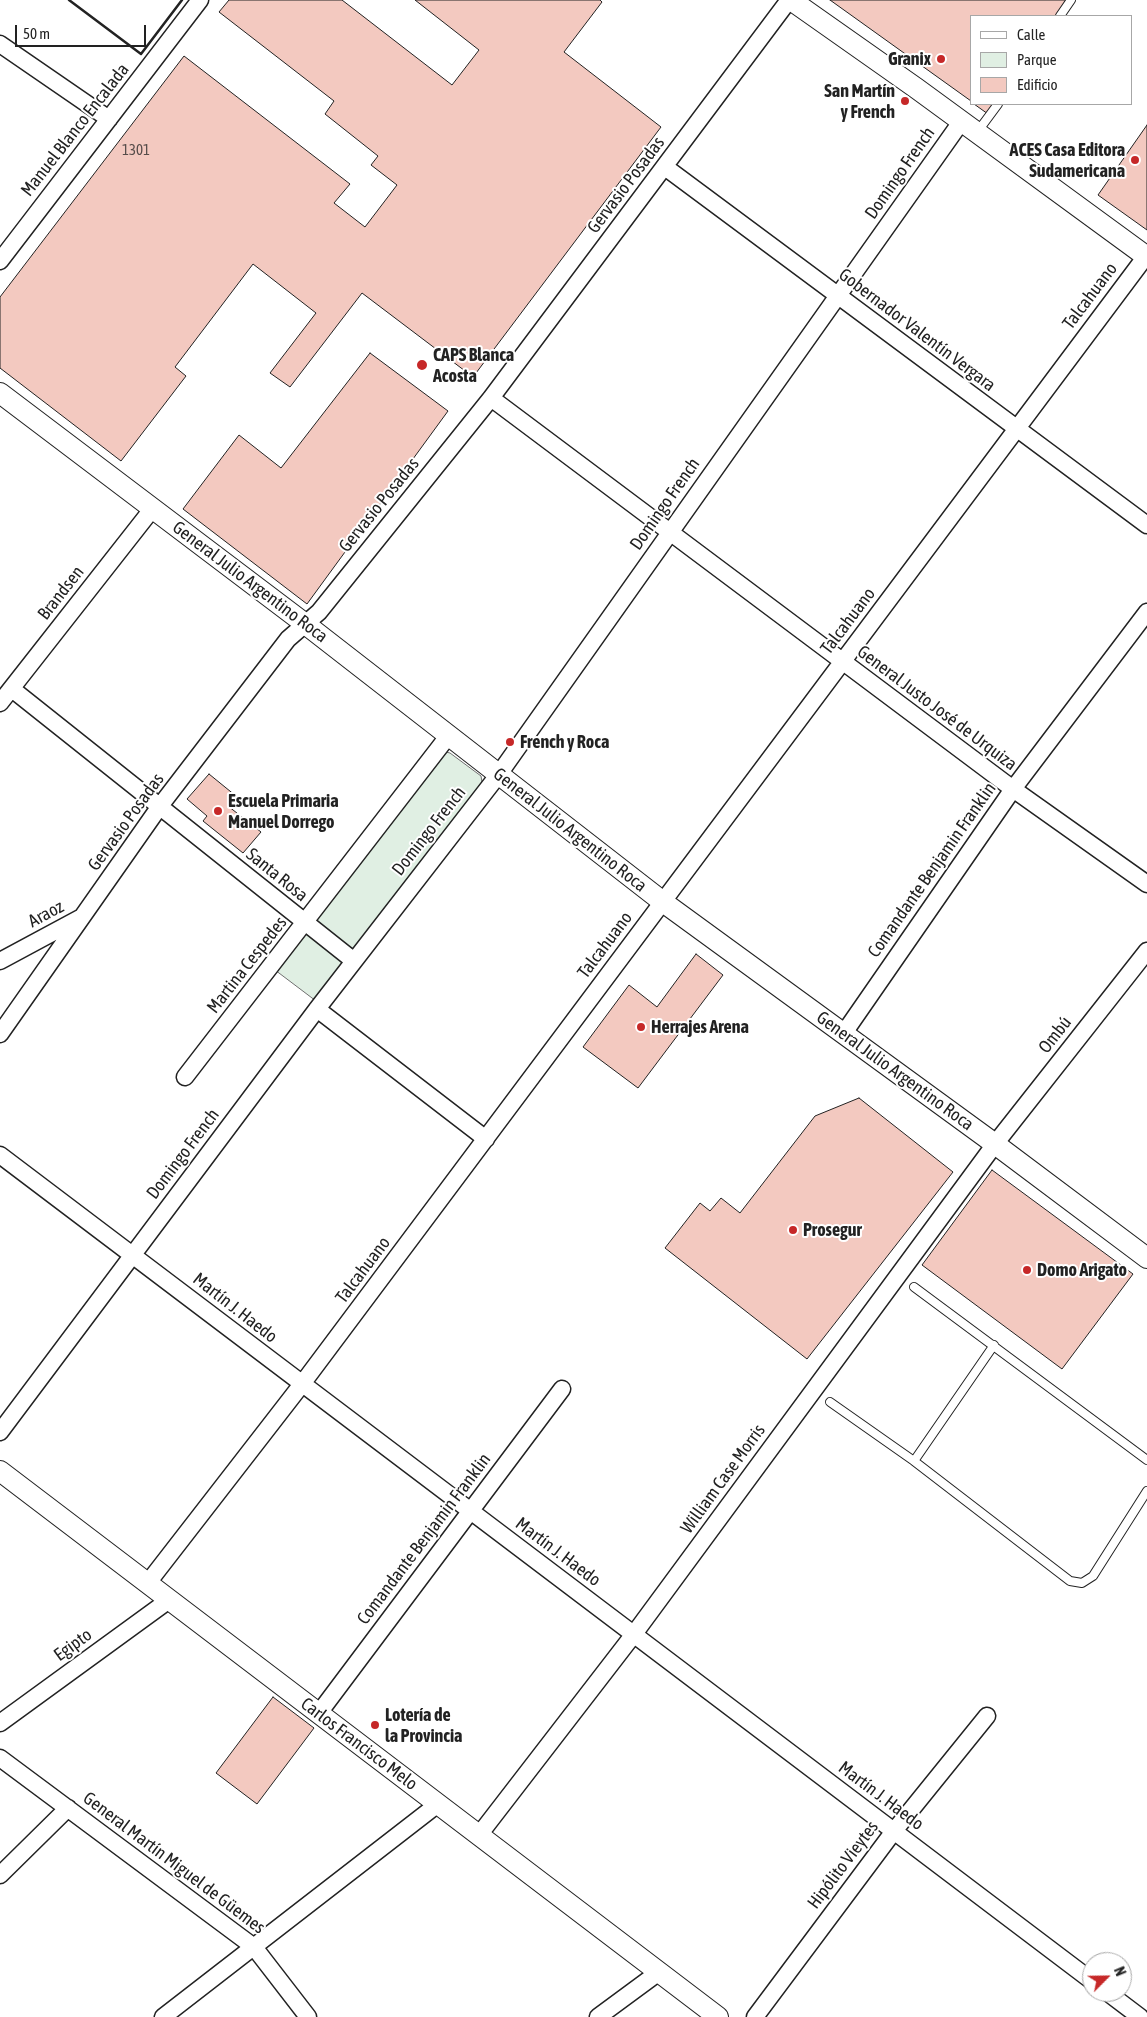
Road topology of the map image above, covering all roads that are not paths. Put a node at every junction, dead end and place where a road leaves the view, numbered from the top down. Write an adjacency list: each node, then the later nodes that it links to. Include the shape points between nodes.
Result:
1 (200, 0): 7 (street, Manuel Blanco Encalada)
2 (790, 0): 8 (street); 9 (street, Gervasio Posadas)
3 (1072, 0): 4 (lane)
4 (1061, 15)
5 (0, 44): 7 (street)
6 (997, 105): 8 (lane)
7 (109, 119): 11 (street, Manuel Blanco Encalada)
8 (969, 127): 10 (street); 12 (street, Domingo French)
9 (665, 167): 12 (street, Gobernador Valentín Vergara); 14 (street, Gervasio Posadas)
10 (1146, 256): 15 (street, Talcahuano)
11 (0, 261)
12 (837, 296): 15 (street, Gobernador Valentín Vergara); 18 (street, Domingo French)
13 (0, 393): 16 (street, General Julio Argentino Roca)
14 (491, 398): 18 (street, General Justo José de Urquiza); 20 (street, Gervasio Posadas, via 319,612)
15 (1016, 429): 17 (street, Gobernador Valentín Vergara); 21 (street, Talcahuano)
16 (152, 508): 20 (street, General Julio Argentino Roca); 22 (street, Brandsen)
17 (1147, 525)
18 (670, 532): 21 (street, General Justo José de Urquiza); 25 (street, Domingo French)
19 (1147, 612): 26 (street, Comandante Benjamin Franklin)
20 (304, 623): 24 (street, General Julio Argentino Roca); 27 (street, Gervasio Posadas, via 288,639)
21 (842, 662): 26 (street, General Justo José de Urquiza); 29 (street, Talcahuano)
22 (12, 689): 23 (street, Brandsen); 27 (street, Santa Rosa)
23 (0, 703)
24 (449, 735): 25 (street, General Julio Argentino Roca); 31 (street, Martina Cespedes)
25 (499, 774): 29 (street, General Julio Argentino Roca); 34 (street, Domingo French)
26 (1013, 789): 28 (street, General Justo José de Urquiza); 36 (street, Comandante Benjamin Franklin)
27 (160, 806): 30 (street, Gervasio Posadas); 31 (street, Santa Rosa)
28 (1147, 884)
29 (662, 902): 36 (street, General Julio Argentino Roca); 39 (street, Talcahuano)
30 (84, 916): 33 (street, Araoz); 37 (street, Gervasio Posadas)
31 (306, 923): 34 (street, Santa Rosa); 38 (street, Martina Cespedes)
32 (1147, 951): 40 (street, Ombú)
33 (0, 961)
34 (354, 961): 35 (street, Domingo French)
35 (317, 1009): 39 (street); 42 (street, Domingo French)
36 (844, 1033): 40 (street, General Julio Argentino Roca)
37 (0, 1034)
38 (185, 1077)
39 (486, 1140): 46 (street, Talcahuano)
40 (995, 1144): 43 (street, General Julio Argentino Roca); 57 (street, William Case Morris)
41 (0, 1155): 42 (street, Martín J. Haedo)
42 (133, 1254): 46 (street, Martín J. Haedo); 49 (street, Domingo French)
43 (1147, 1258)
44 (914, 1287): 45 (lane)
45 (994, 1345): 50 (lane); 51 (lane)
46 (302, 1384): 54 (street, Martín J. Haedo); 55 (street, Talcahuano)
47 (562, 1389): 54 (street, Comandante Benjamin Franklin)
48 (830, 1402): 51 (lane)
49 (0, 1432)
50 (1147, 1460)
51 (914, 1461): 53 (lane, via 1070,1581 1082,1583 1093,1576)
52 (0, 1471): 55 (street, Carlos Francisco Melo)
53 (1147, 1490)
54 (470, 1511): 57 (street, Martín J. Haedo); 58 (street, Comandante Benjamin Franklin)
55 (147, 1584): 56 (street, Carlos Francisco Melo)
56 (169, 1600): 58 (street, Carlos Francisco Melo); 60 (street, Egipto)
57 (634, 1634): 64 (street, Martín J. Haedo); 65 (street, William Case Morris)
58 (318, 1713): 62 (street, Carlos Francisco Melo)
59 (987, 1716): 64 (street, Hipólito Vieytes)
60 (0, 1723)
61 (0, 1758): 63 (street, General Martín Miguel de Güemes)
62 (438, 1804): 65 (street, Carlos Francisco Melo); 67 (street)
63 (68, 1808): 66 (street); 67 (street, General Martín Miguel de Güemes)
64 (894, 1830): 69 (street, Martín J. Haedo); 75 (street, Hipólito Vieytes)
65 (479, 1835): 68 (street, Carlos Francisco Melo)
66 (0, 1875)
67 (254, 1947): 71 (street); 72 (street, General Martín Miguel de Güemes)
68 (659, 1972): 73 (street); 74 (street, Carlos Francisco Melo)
69 (1082, 1973)
70 (1120, 2002): 76 (street)
71 (163, 2017)
72 (308, 2017)
73 (598, 2017)
74 (718, 2017)
75 (755, 2017)
76 (1140, 2017)

